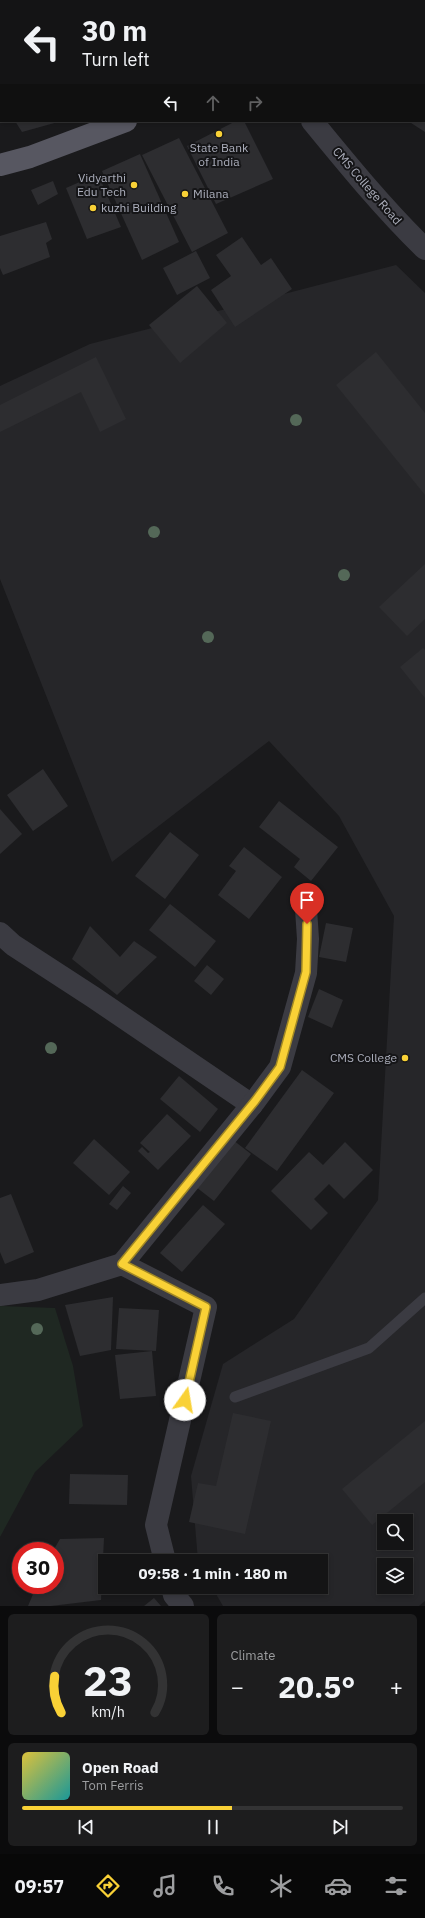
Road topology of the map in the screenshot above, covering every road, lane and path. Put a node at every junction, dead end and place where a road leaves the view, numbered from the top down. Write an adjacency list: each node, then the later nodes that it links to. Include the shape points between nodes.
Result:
1 (123, 122): 3 (main road, via 30,157)
2 (313, 122): 4 (street, CMS College Road, via 358,178)
3 (0, 165)
4 (425, 249)
5 (306, 909): 7 (street, via 306,972 280,1067)
6 (0, 933): 7 (street, via 13,945 93,996)
7 (252, 1105): 8 (street)
8 (122, 1264): 9 (street, via 38,1290); 12 (street, via 206,1307 156,1525)
9 (0, 1295)
10 (425, 1298): 11 (lane, via 369,1348)
11 (235, 1397)
12 (163, 1554)
13 (174, 1594): 14 (street)
14 (183, 1606)

